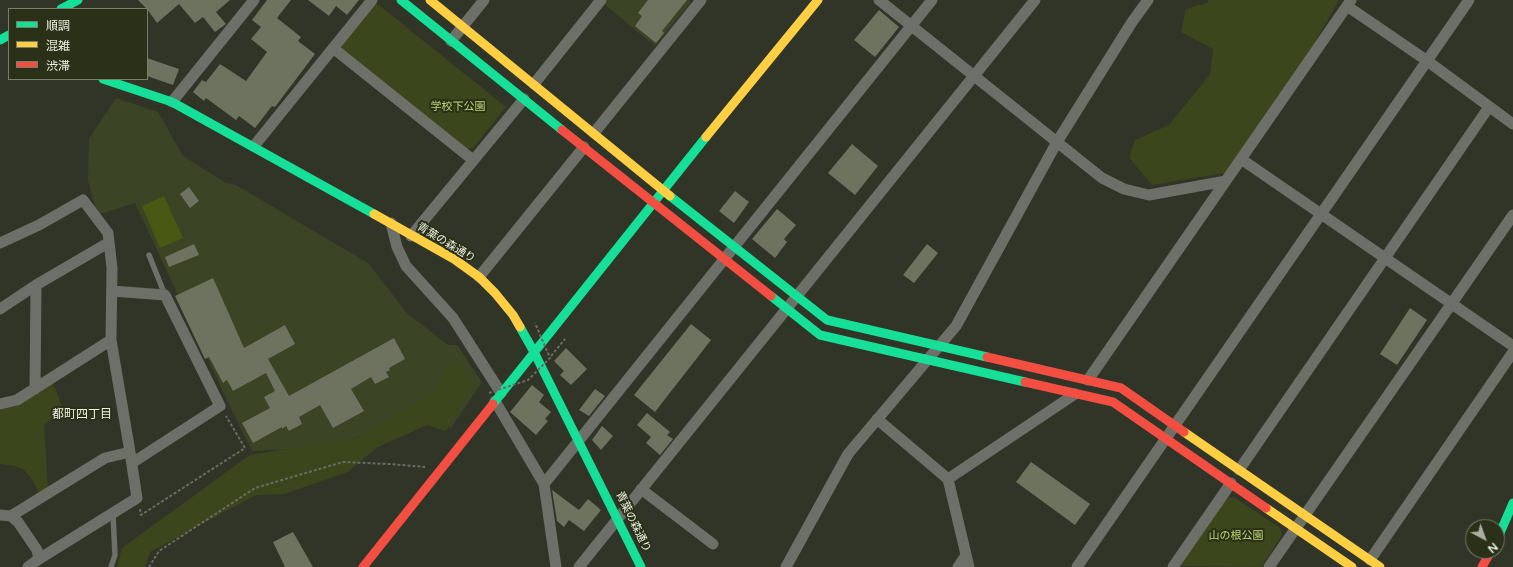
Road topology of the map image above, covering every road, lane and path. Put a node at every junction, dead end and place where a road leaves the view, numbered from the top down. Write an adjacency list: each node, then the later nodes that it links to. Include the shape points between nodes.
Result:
1 (78, 0): 16 (main road)
2 (254, 0): 26 (street)
3 (372, 0): 20 (street)
4 (401, 0): 19 (main road)
5 (430, 0): 18 (main road)
6 (484, 0): 18 (street)
7 (601, 0): 24 (street)
8 (701, 0): 29 (street)
9 (818, 0): 36 (main road)
10 (879, 0): 17 (street)
11 (932, 0): 17 (street)
12 (1035, 0): 22 (street)
13 (1148, 0): 30 (street)
14 (1469, 0): 21 (street)
15 (1349, 3): 21 (street); 33 (street)
16 (64, 8)
17 (912, 25): 22 (street); 44 (street)
18 (463, 27): 19 (street); 24 (main road)
19 (452, 41): 25 (main road)
20 (333, 48): 31 (street); 34 (street)
21 (1426, 60): 27 (street); 38 (street)
22 (974, 75): 30 (street); 52 (street)
23 (106, 80): 26 (main road, 青葉の森通り)
24 (534, 84): 29 (main road)
25 (524, 99): 32 (main road); 34 (street)
26 (172, 102): 31 (main road, 青葉の森通り)
27 (1489, 107): 28 (street); 47 (street)
28 (1513, 124)
29 (594, 133): 36 (main road)
30 (1057, 142): 35 (street, via 1102,178 1124,189 1149,195); 59 (street, via 956,326)
31 (254, 146): 40 (main road, 青葉の森通り)
32 (584, 147): 37 (main road); 48 (street)
33 (1241, 159): 35 (street); 38 (street)
34 (473, 160): 41 (street)
35 (1226, 181): 65 (street)
36 (663, 190): 37 (main road); 44 (main road)
37 (653, 203): 46 (main road); 61 (main road)
38 (1320, 214): 47 (street); 72 (street)
39 (1513, 215): 53 (street)
40 (391, 223): 41 (main road, 青葉の森通り); 68 (street, via 406,266 453,318)
41 (411, 236): 48 (main road, 青葉の森通り, via 454,259)
42 (108, 242): 43 (street, via 108,232 82,200 39,226); 49 (street); 50 (street)
43 (0, 243)
44 (735, 246): 46 (street); 52 (main road)
45 (149, 255): 51 (lane)
46 (725, 258): 54 (main road); 74 (street)
47 (1385, 258): 53 (street); 77 (street)
48 (479, 277): 61 (main road, 青葉の森通り, via 512,315)
49 (36, 285): 55 (street); 66 (street)
50 (112, 291): 51 (street); 58 (street)
51 (165, 295): 70 (street)
52 (797, 296): 54 (street); 59 (main road, via 827,320)
53 (1451, 304): 60 (street); 87 (street)
54 (787, 308): 64 (main road, via 820,334); 82 (street)
55 (0, 309)
56 (535, 323): 63 (path, bridge)
57 (565, 339): 63 (path)
58 (111, 340): 66 (street); 75 (street)
59 (939, 346): 64 (street); 65 (main road)
60 (1513, 346)
61 (534, 352): 68 (main road); 74 (main road, 青葉の森通り)
62 (1513, 352): 94 (street)
63 (550, 358): 68 (path, bridge, via 528,380)
64 (928, 359): 67 (main road); 71 (street)
65 (1088, 380): 72 (main road, via 1121,388)
66 (35, 389): 69 (street, via 17,400)
67 (1076, 394): 73 (main road, via 1113,402); 79 (street)
68 (495, 396): 78 (main road); 81 (street)
69 (0, 404)
70 (220, 406): 76 (street); 83 (path, via 245,448 141,515)
71 (877, 419): 79 (street); 103 (street, via 848,454)
72 (1175, 425): 73 (street); 77 (main road)
73 (1166, 438): 80 (main road); 106 (street)
74 (579, 441): 81 (street); 88 (main road, 青葉の森通り)
75 (130, 452): 76 (street); 86 (street, via 104,458)
76 (132, 463): 83 (street)
77 (1240, 470): 87 (main road)
78 (440, 471): 98 (path, via 428,467 343,462 255,488 159,551); 99 (main road)
79 (948, 479): 92 (street)
80 (1231, 483): 90 (main road); 95 (street)
81 (544, 484): 100 (street)
82 (641, 489): 88 (street); 91 (street)
83 (137, 498): 85 (street)
84 (1513, 502): 89 (main road)
85 (113, 514): 93 (street); 97 (lane, via 115,555)
86 (5, 515): 93 (street, via 18,522 37,550)
87 (1305, 515): 90 (street); 94 (main road)
88 (617, 519): 101 (street); 102 (main road, 青葉の森通り)
89 (1505, 521)
90 (1296, 528): 107 (street); 108 (main road)
91 (714, 544)
92 (966, 555): 104 (street); 105 (street)
93 (39, 559): 96 (street)
94 (1370, 560): 109 (main road)
95 (1175, 566)
96 (28, 567)
97 (111, 567)
98 (149, 567)
99 (363, 567)
100 (556, 567)
101 (579, 567)
102 (641, 567)
103 (786, 567)
104 (958, 567)
105 (969, 567)
106 (1077, 567)
107 (1269, 567)
108 (1352, 567)
109 (1380, 567)

